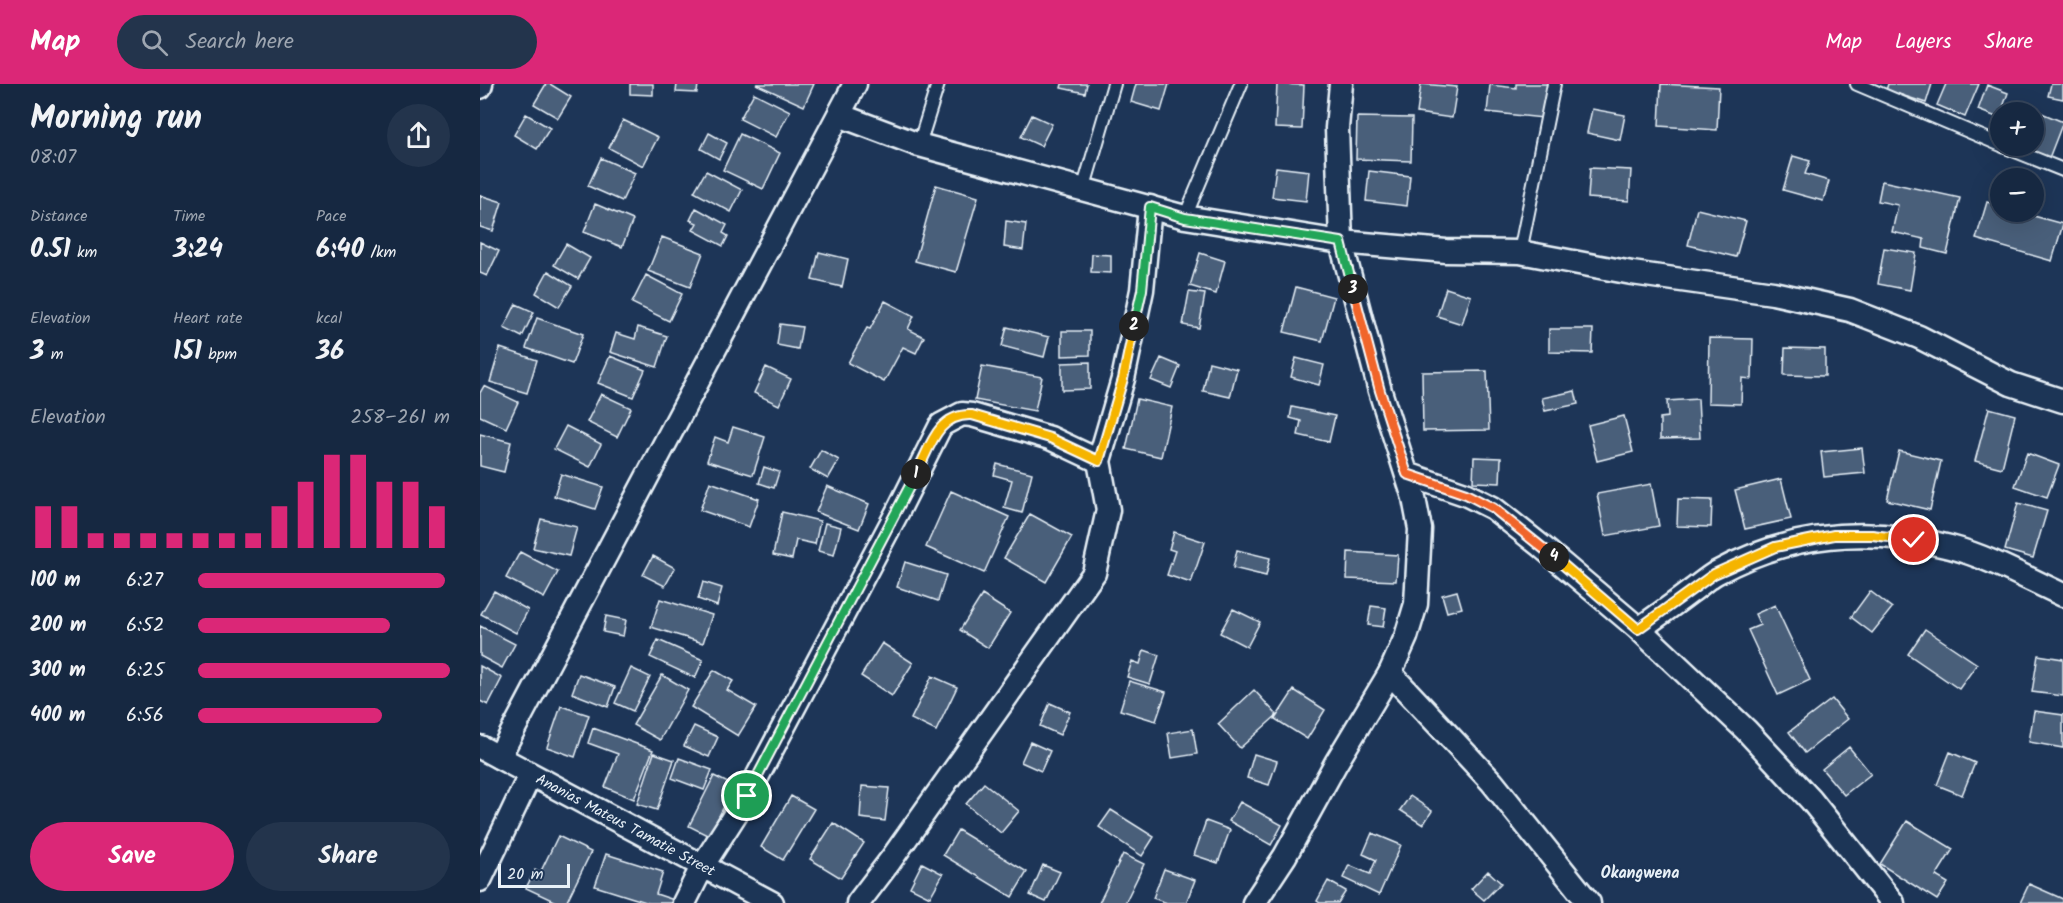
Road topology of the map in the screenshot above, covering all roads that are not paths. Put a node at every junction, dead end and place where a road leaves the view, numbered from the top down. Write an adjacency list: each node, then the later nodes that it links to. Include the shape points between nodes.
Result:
1 (855, 84): 8 (street)
2 (938, 84): 10 (lane)
3 (1114, 84): 13 (lane)
4 (1240, 84): 15 (lane)
5 (1341, 84): 16 (street, via 1337,128)
6 (1554, 84): 17 (lane)
7 (1857, 84): 9 (lane)
8 (839, 115): 10 (street); 24 (street)
9 (1990, 140)
10 (919, 145): 13 (street)
11 (2028, 156): 12 (lane)
12 (2063, 171)
13 (1083, 190): 14 (street)
14 (1150, 207): 15 (street); 19 (street, via 1142,290 1123,379)
15 (1185, 218): 16 (street)
16 (1341, 242): 17 (street, via 1446,251); 20 (street, via 1380,391)
17 (1520, 252): 18 (street, via 1773,293 1850,310 1919,337 2011,384)
18 (2063, 401)
19 (1099, 461): 26 (street, via 1050,438 972,415 962,414 941,425 747,796); 30 (street, via 1108,510 1094,573)
20 (1407, 474): 22 (street, via 1466,494 1493,508); 23 (street, via 1420,530 1416,604)
21 (2063, 595): 22 (street, via 1951,547 1872,535 1834,535 1775,547 1714,574)
22 (1638, 629): 33 (street, via 1755,739 1811,800)
23 (1390, 673): 31 (street); 32 (street, via 1492,782)
24 (489, 752): 25 (street, Ananias Mateus Tamatie Street)
25 (530, 775): 26 (street, Ananias Mateus Tamatie Street); 27 (street)
26 (703, 865): 28 (street); 29 (street, Ananias Mateus Tamatie Street)
27 (480, 880)
28 (684, 903)
29 (772, 903)
30 (858, 903)
31 (1254, 903)
32 (1589, 903)
33 (1893, 903)

